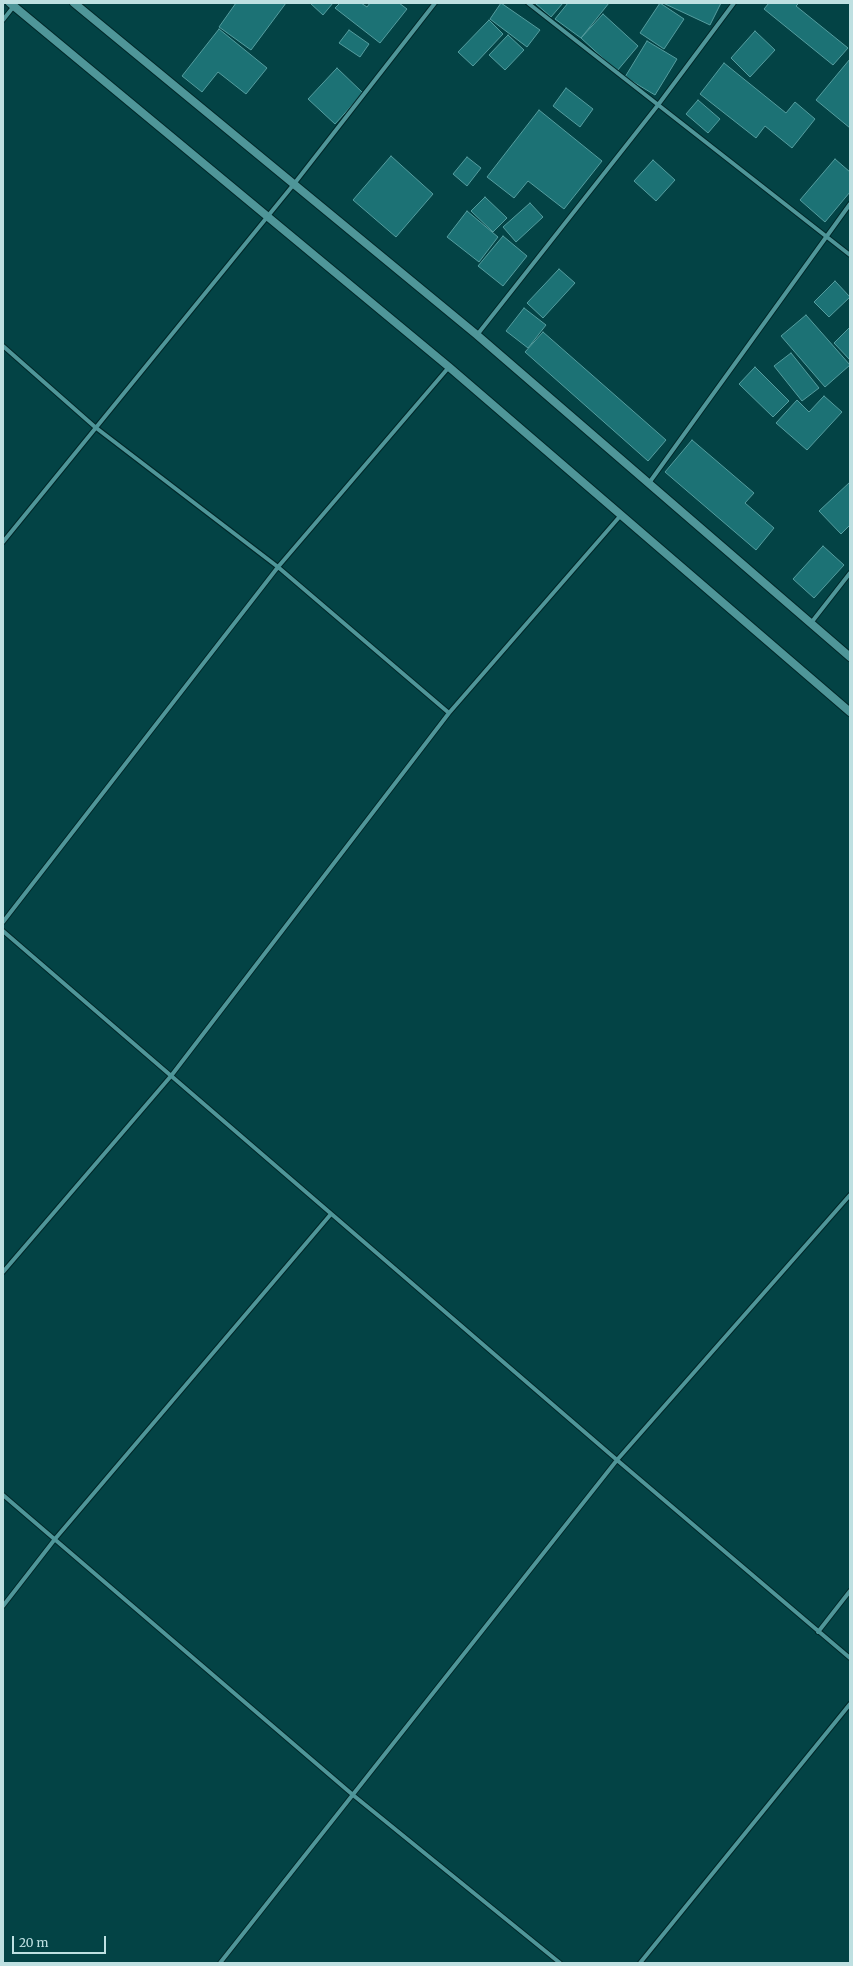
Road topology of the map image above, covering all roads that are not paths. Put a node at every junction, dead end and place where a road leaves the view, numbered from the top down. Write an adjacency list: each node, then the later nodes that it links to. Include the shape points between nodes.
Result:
1 (74, 3): 8 (main road)
2 (435, 3): 8 (street)
3 (528, 3): 7 (street)
4 (734, 3): 7 (street)
5 (12, 5): 6 (street); 10 (main road)
6 (3, 20)
7 (658, 105): 11 (street); 13 (street)
8 (294, 184): 10 (street); 13 (main road)
9 (850, 204): 11 (street)
10 (267, 216): 15 (main road); 16 (street)
11 (827, 237): 12 (street); 17 (street)
12 (850, 255)
13 (477, 335): 17 (main road)
14 (3, 346): 16 (street)
15 (448, 367): 18 (main road); 20 (street)
16 (95, 427): 19 (street); 20 (street)
17 (649, 482): 22 (main road)
18 (621, 515): 24 (main road); 25 (street)
19 (3, 542)
20 (278, 567): 25 (street); 26 (street)
21 (850, 573): 22 (street)
22 (811, 623): 23 (main road)
23 (850, 657)
24 (850, 712)
25 (449, 713): 28 (street)
26 (3, 922)
27 (3, 931): 28 (street)
28 (171, 1076): 30 (street); 31 (street)
29 (850, 1195): 32 (street)
30 (331, 1214): 32 (street); 34 (street)
31 (3, 1272)
32 (617, 1460): 37 (street); 40 (street)
33 (3, 1495): 34 (street)
34 (55, 1539): 36 (street); 40 (street)
35 (850, 1591): 37 (street)
36 (3, 1606)
37 (818, 1632): 38 (street)
38 (850, 1658)
39 (850, 1704): 43 (street)
40 (353, 1795): 41 (street); 42 (street)
41 (220, 1963)
42 (560, 1963)
43 (640, 1963)

